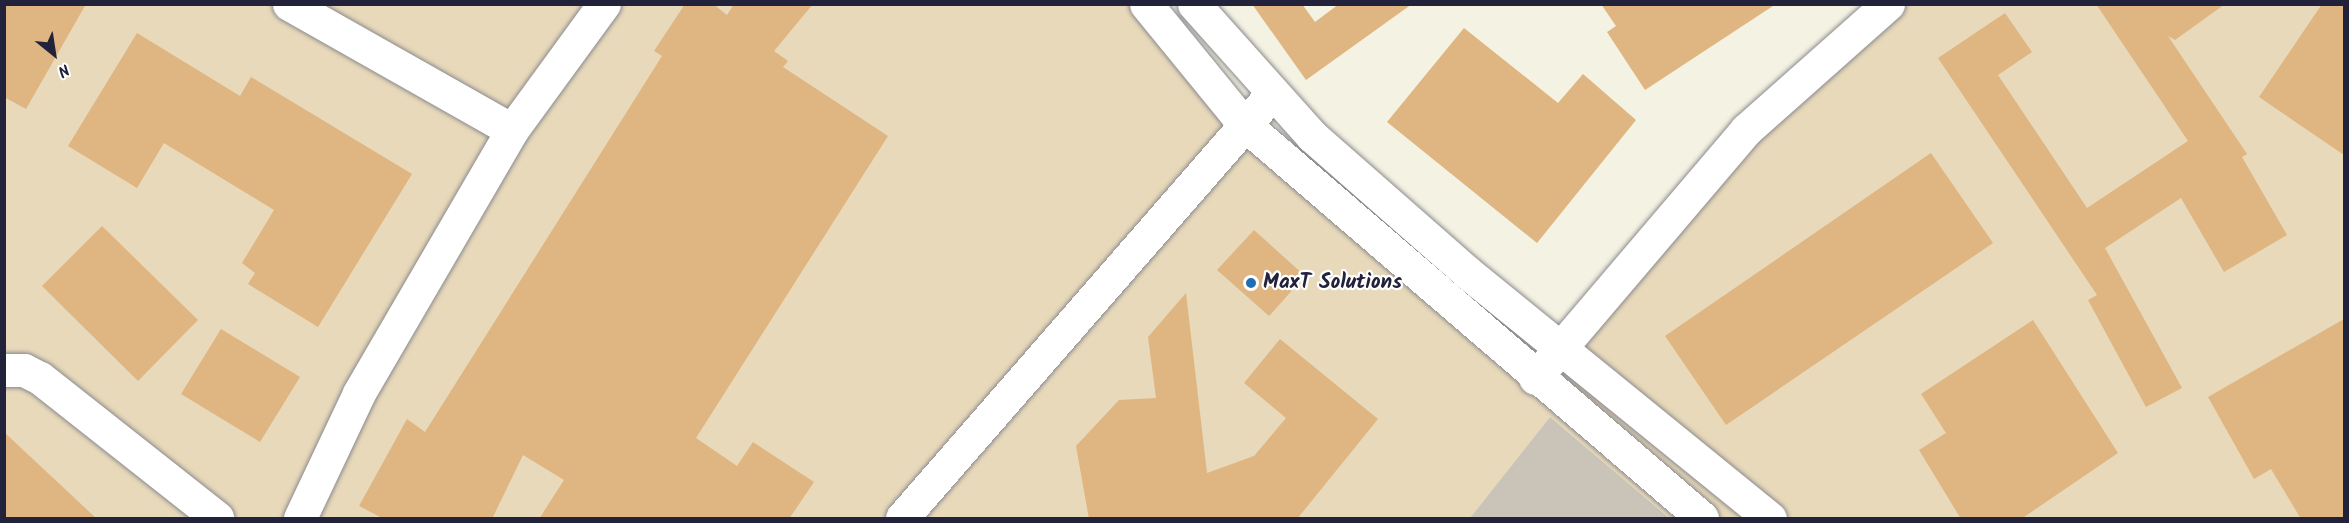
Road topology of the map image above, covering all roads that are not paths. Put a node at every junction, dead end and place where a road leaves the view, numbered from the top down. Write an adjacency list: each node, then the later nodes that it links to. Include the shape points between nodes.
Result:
1 (289, 4): 8 (main road)
2 (604, 4): 8 (main road)
3 (1146, 4): 7 (main road)
4 (1194, 4): 6 (main road)
5 (1888, 4): 9 (main road, via 1746,130)
6 (1271, 95): 7 (main road); 9 (main road)
7 (1244, 124): 11 (main road); 14 (main road)
8 (512, 130): 13 (main road, via 358,393)
9 (1559, 347): 11 (main road); 16 (main road)
10 (4, 370): 12 (main road, via 24,370 40,378)
11 (1535, 378): 15 (main road)
12 (218, 519)
13 (300, 519)
14 (902, 519)
15 (1702, 519)
16 (1770, 519)

